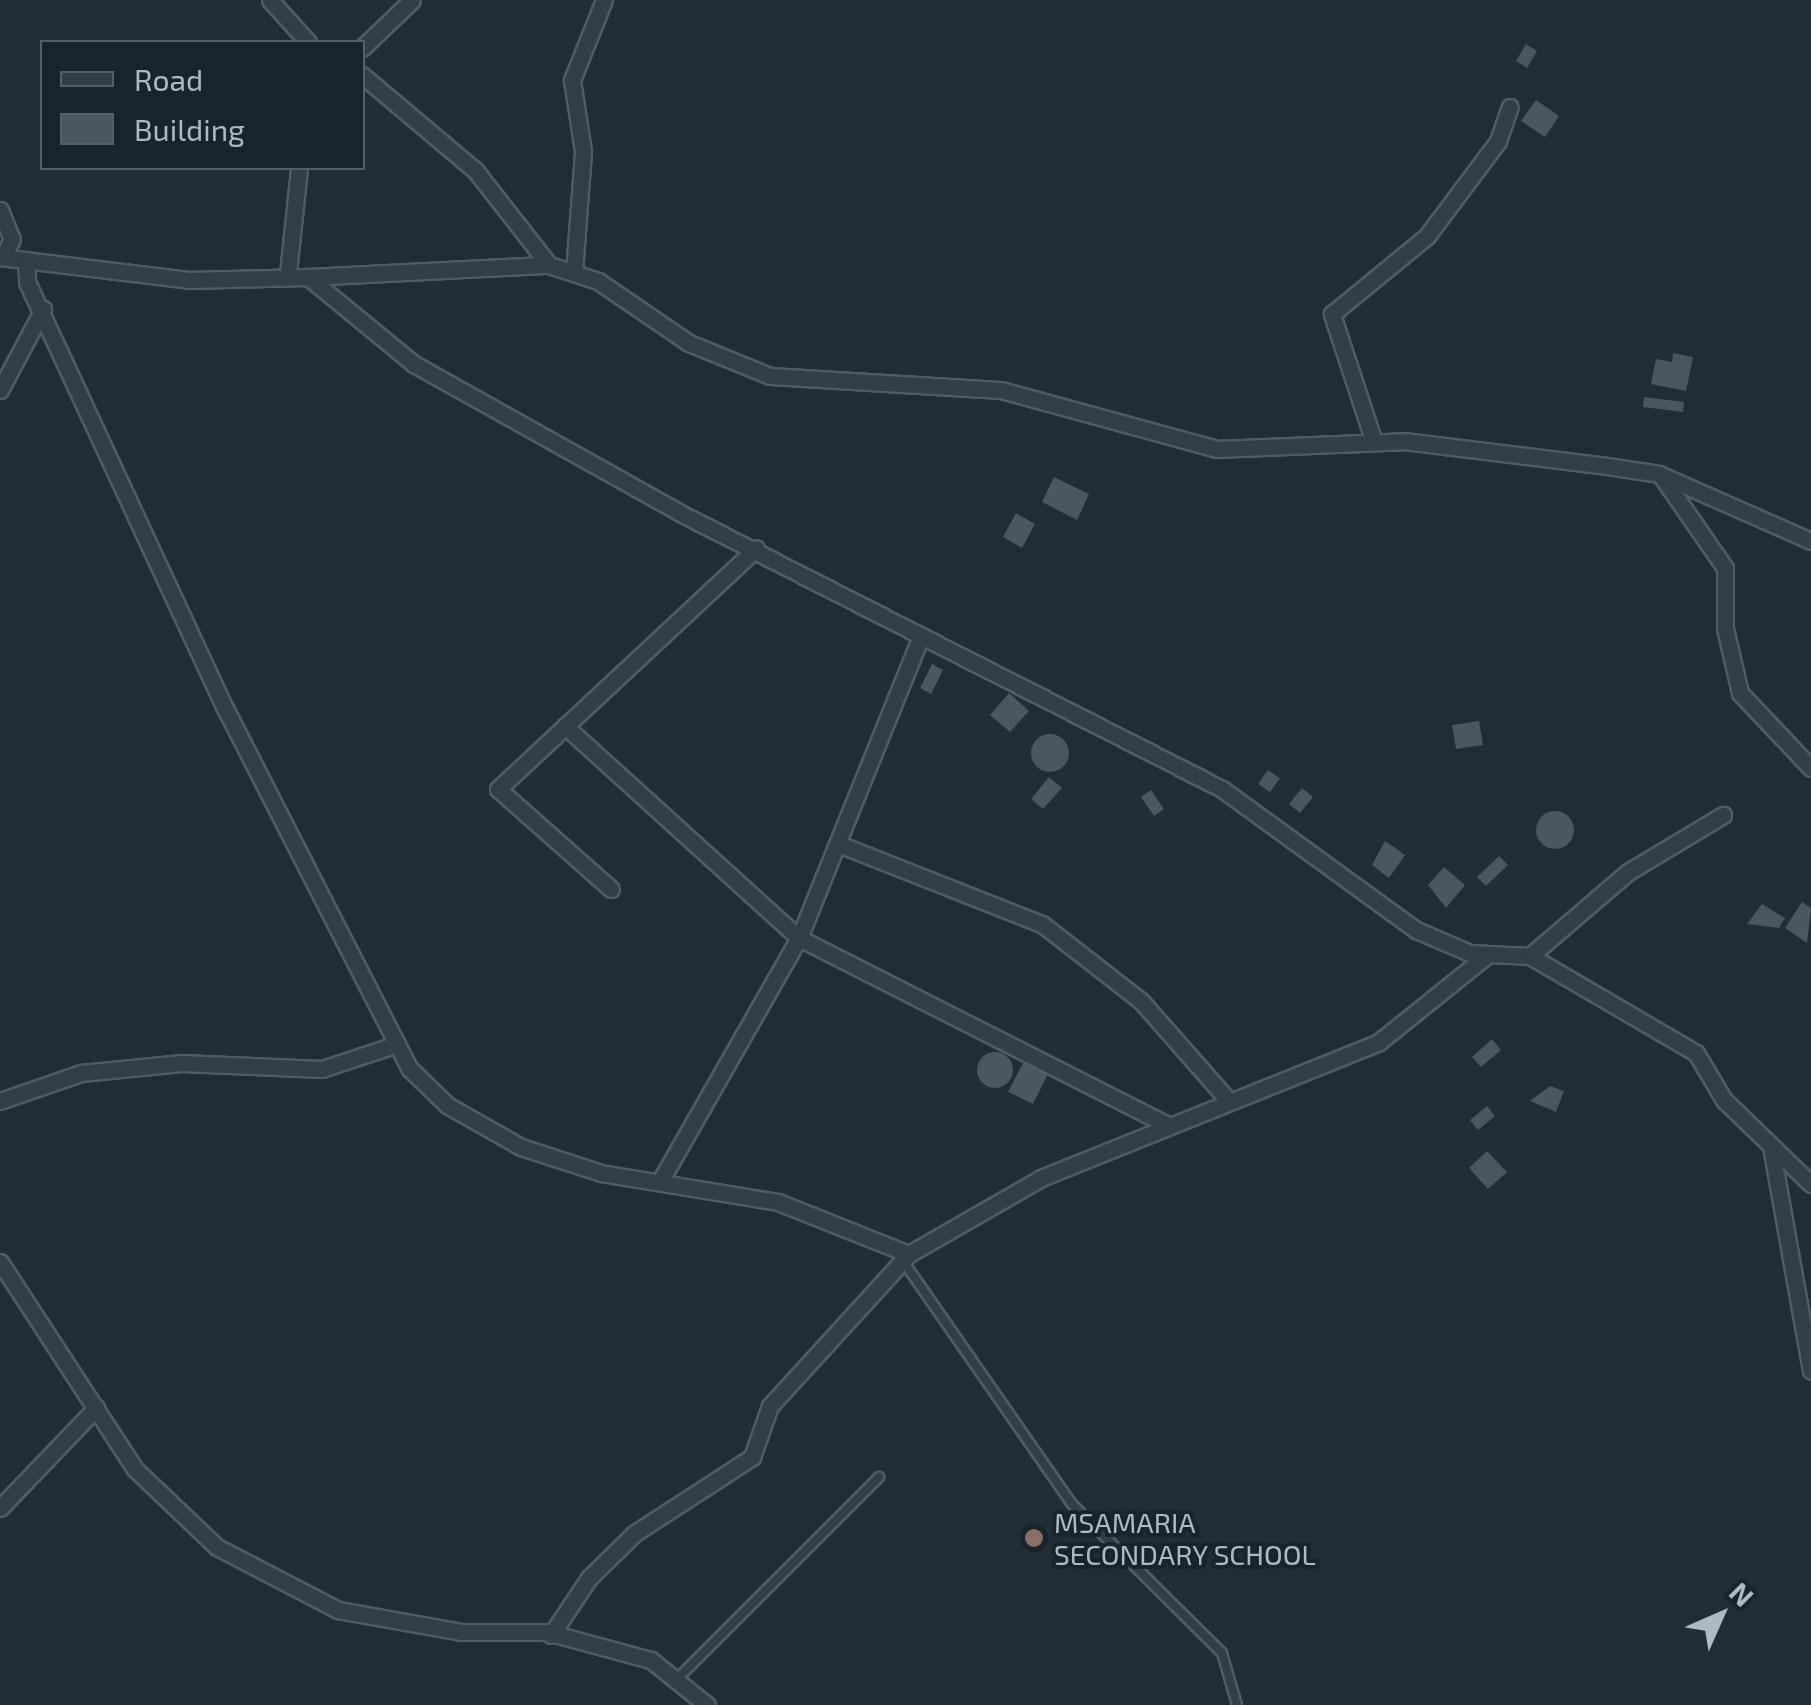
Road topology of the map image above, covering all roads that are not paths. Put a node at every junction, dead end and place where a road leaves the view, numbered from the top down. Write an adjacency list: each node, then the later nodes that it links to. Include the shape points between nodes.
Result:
1 (270, 0): 4 (street)
2 (412, 0): 5 (street)
3 (604, 0): 13 (street, via 572,80 582,151)
4 (306, 40)
5 (365, 45)
6 (365, 78): 12 (street, via 475,170)
7 (1510, 108): 18 (street, via 1498,141 1427,236 1332,314)
8 (299, 170): 14 (street)
9 (0, 210): 10 (street, via 12,239)
10 (2, 257): 11 (street)
11 (26, 260): 14 (street, via 189,280); 16 (street)
12 (549, 264): 13 (street); 15 (street)
13 (574, 272): 18 (street, via 689,343 770,376 1001,390 1217,449)
14 (288, 273): 15 (street)
15 (308, 278): 21 (street, via 414,364)
16 (42, 309): 17 (street); 31 (street, via 252,764)
17 (0, 390)
18 (1373, 440): 19 (street)
19 (1659, 474): 20 (street); 24 (street, via 1725,568 1725,628 1740,694)
20 (1811, 540)
21 (756, 548): 22 (street); 23 (street)
22 (920, 638): 26 (street); 29 (street, via 1194,773 1380,908 1448,947)
23 (565, 726): 27 (street, via 499,794); 28 (street)
24 (1811, 768)
25 (1722, 816): 30 (street, via 1628,872)
26 (841, 845): 28 (street); 32 (street, via 1042,924 1141,1001)
27 (611, 889)
28 (799, 938): 34 (street); 36 (street)
29 (1486, 956): 30 (street); 32 (street, via 1379,1042 1277,1089)
30 (1530, 956): 35 (street, via 1696,1053)
31 (396, 1044): 33 (street, via 322,1069 182,1064 80,1073); 36 (street, via 420,1083 521,1147 601,1173)
32 (1228, 1100): 34 (street)
33 (0, 1101)
34 (1167, 1125): 38 (street, via 950,1222)
35 (1772, 1152): 37 (street); 40 (street)
36 (662, 1178): 38 (street, via 823,1216)
37 (1811, 1184)
38 (906, 1258): 44 (street, via 770,1406 752,1457 623,1544); 47 (lane, via 1071,1503 1222,1653)
39 (0, 1262): 41 (street)
40 (1811, 1370)
41 (96, 1408): 43 (street); 44 (street, via 182,1523 304,1596 388,1622)
42 (879, 1477): 45 (lane)
43 (0, 1508)
44 (551, 1635): 45 (street, via 651,1660)
45 (679, 1677): 46 (street)
46 (707, 1705)
47 (1238, 1705)

